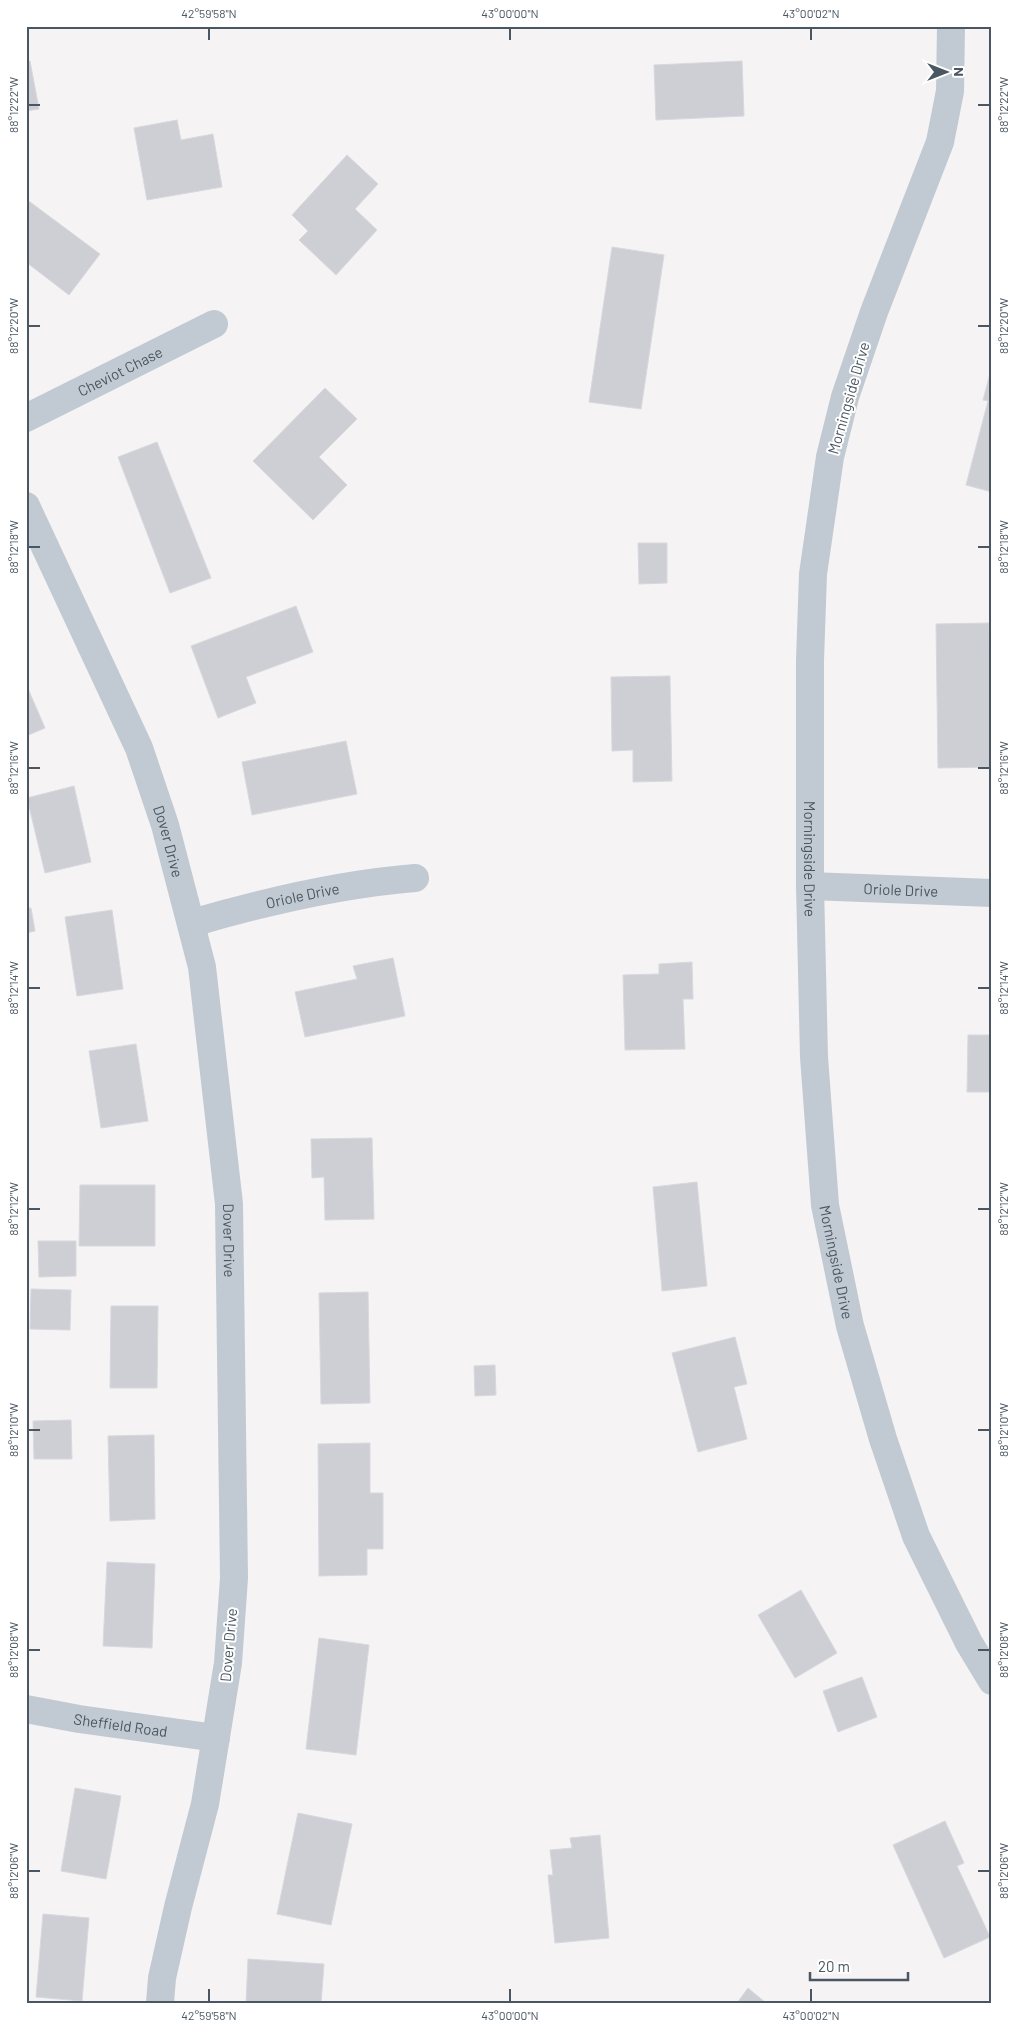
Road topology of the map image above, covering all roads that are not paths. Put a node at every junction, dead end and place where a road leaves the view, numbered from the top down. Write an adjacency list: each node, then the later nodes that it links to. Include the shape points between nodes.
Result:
1 (951, 26): 6 (street, Morningside Drive, via 950,91 940,142 874,312 845,397 830,457 813,574)
2 (214, 324): 3 (street, Cheviot Chase)
3 (26, 418)
4 (26, 506): 8 (street, Dover Drive, via 138,748 165,825)
5 (415, 878): 8 (street, Oriole Drive, via 379,881 250,906)
6 (810, 886): 7 (street, Oriole Drive); 9 (street, Morningside Drive, via 814,1057 825,1205 850,1326 916,1536 969,1643)
7 (992, 893)
8 (192, 924): 11 (street, Dover Drive, via 202,967 230,1204 234,1578 228,1663)
9 (992, 1681)
10 (26, 1709): 11 (street, Sheffield Road)
11 (216, 1738): 12 (street, Dover Drive, via 204,1804 164,1969)
12 (160, 2003)

